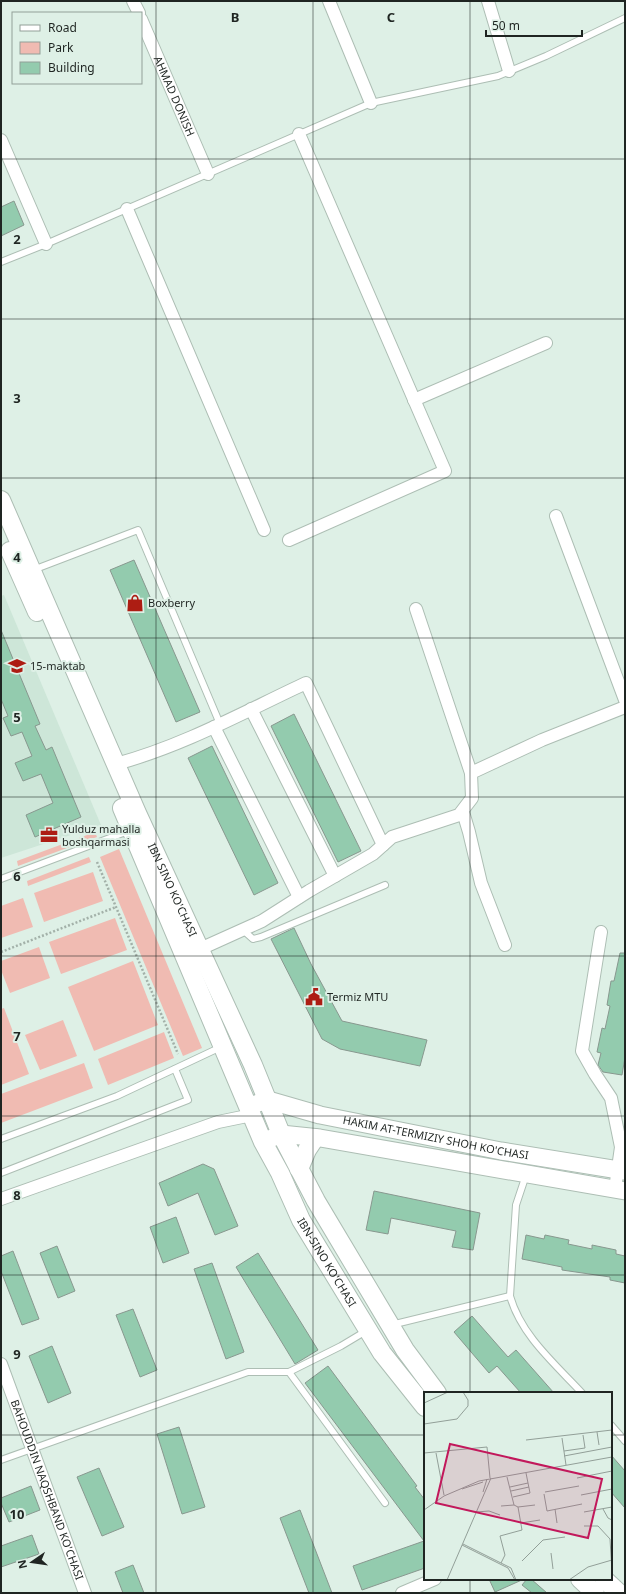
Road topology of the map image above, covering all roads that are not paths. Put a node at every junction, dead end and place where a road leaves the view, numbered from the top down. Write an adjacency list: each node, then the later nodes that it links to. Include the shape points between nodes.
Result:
1 (133, 1): 4 (street)
2 (329, 1): 8 (street)
3 (488, 1): 7 (street)
4 (138, 12)
5 (625, 18): 7 (lane)
6 (142, 21): 11 (street, AHMAD DONISH)
7 (509, 71): 8 (lane, via 498,76)
8 (371, 103): 9 (lane)
9 (299, 134): 11 (lane); 16 (street)
10 (1, 140): 13 (street)
11 (208, 174): 12 (lane)
12 (126, 210): 13 (lane); 20 (street)
13 (46, 244): 14 (lane)
14 (1, 262)
15 (546, 343): 16 (street)
16 (414, 400): 21 (street, via 445,471)
17 (1, 500): 22 (main road, IBN SINO KO'CHASI)
18 (556, 516): 24 (street)
19 (1, 530): 31 (main road, IBN SINO KO'CHASI)
20 (264, 530)
21 (289, 540)
22 (32, 571): 27 (lane, via 138,530); 28 (main road, IBN SINO KO'CHASI)
23 (416, 609): 29 (street)
24 (625, 700)
25 (625, 707): 29 (street, via 542,740)
26 (251, 709): 27 (street); 32 (street, via 306,683); 33 (street)
27 (217, 725): 28 (street, via 151,755); 36 (street)
28 (116, 764): 40 (main road, IBN SINO KO'CHASI)
29 (470, 773): 30 (street, via 472,798)
30 (463, 812): 32 (street, via 392,837); 39 (street, via 481,883)
31 (131, 830): 34 (lane); 41 (main road, IBN SINO KO'CHASI)
32 (383, 845): 33 (street, via 373,854)
33 (335, 876): 36 (street)
34 (1, 879)
35 (385, 886): 37 (lane, via 261,937 253,939)
36 (299, 897): 37 (street)
37 (243, 930): 40 (street)
38 (601, 932): 50 (street, via 582,1050 594,1074 611,1098 621,1147)
39 (505, 944)
40 (200, 949): 43 (main road, IBN SINO KO'CHASI)
41 (222, 1046): 42 (lane); 44 (main road, IBN SINO KO'CHASI)
42 (175, 1069): 47 (lane, via 116,1096); 51 (lane, via 188,1100)
43 (268, 1100): 44 (main road); 45 (main road, IBN SINO KO'CHASI); 50 (main road, HAKIM AT-TERMIZIY SHOH KO'CHASI, via 320,1115)
44 (251, 1110): 48 (main road, IBN-SINO KO'CHASI); 54 (street)
45 (281, 1134): 46 (main road, HAKIM AT-TERMIZIY SHOH KO'CHASI); 48 (main road); 49 (main road, IBN SINO KO'CHASI)
46 (315, 1138): 49 (main road); 52 (main road, HAKIM AT-TERMIZIY SHOH KO'CHASI)
47 (1, 1139)
48 (263, 1142): 57 (main road, IBN-SINO KO'CHASI, via 301,1220)
49 (299, 1169): 56 (main road, IBN-SINO KO'CHASI)
50 (622, 1170): 53 (street)
51 (1, 1173)
52 (526, 1174): 53 (main road, HAKIM AT-TERMIZIY SHOH KO'CHASI); 55 (lane, via 516,1205)
53 (620, 1190)
54 (1, 1199)
55 (510, 1296): 56 (lane); 61 (lane, via 528,1334)
56 (390, 1325): 60 (main road, IBN-SINO KO'CHASI)
57 (368, 1331): 59 (lane); 62 (main road, IBN-SINO KO'CHASI, via 382,1354)
58 (1, 1364): 65 (street, BAHOUDDIN NAQSHBAND KO'CHASI)
59 (289, 1372): 65 (lane, via 248,1372); 67 (lane)
60 (436, 1392)
61 (581, 1392)
62 (424, 1406)
63 (612, 1426): 64 (lane)
64 (625, 1440)
65 (33, 1449): 66 (lane); 71 (street, BAHOUDDIN NAQSHBAND KO'CHASI)
66 (1, 1460)
67 (385, 1503)
68 (433, 1580): 72 (street)
69 (581, 1580): 73 (main road)
70 (605, 1580): 74 (main road)
71 (85, 1593)
72 (402, 1593)
73 (595, 1593)
74 (619, 1593)

